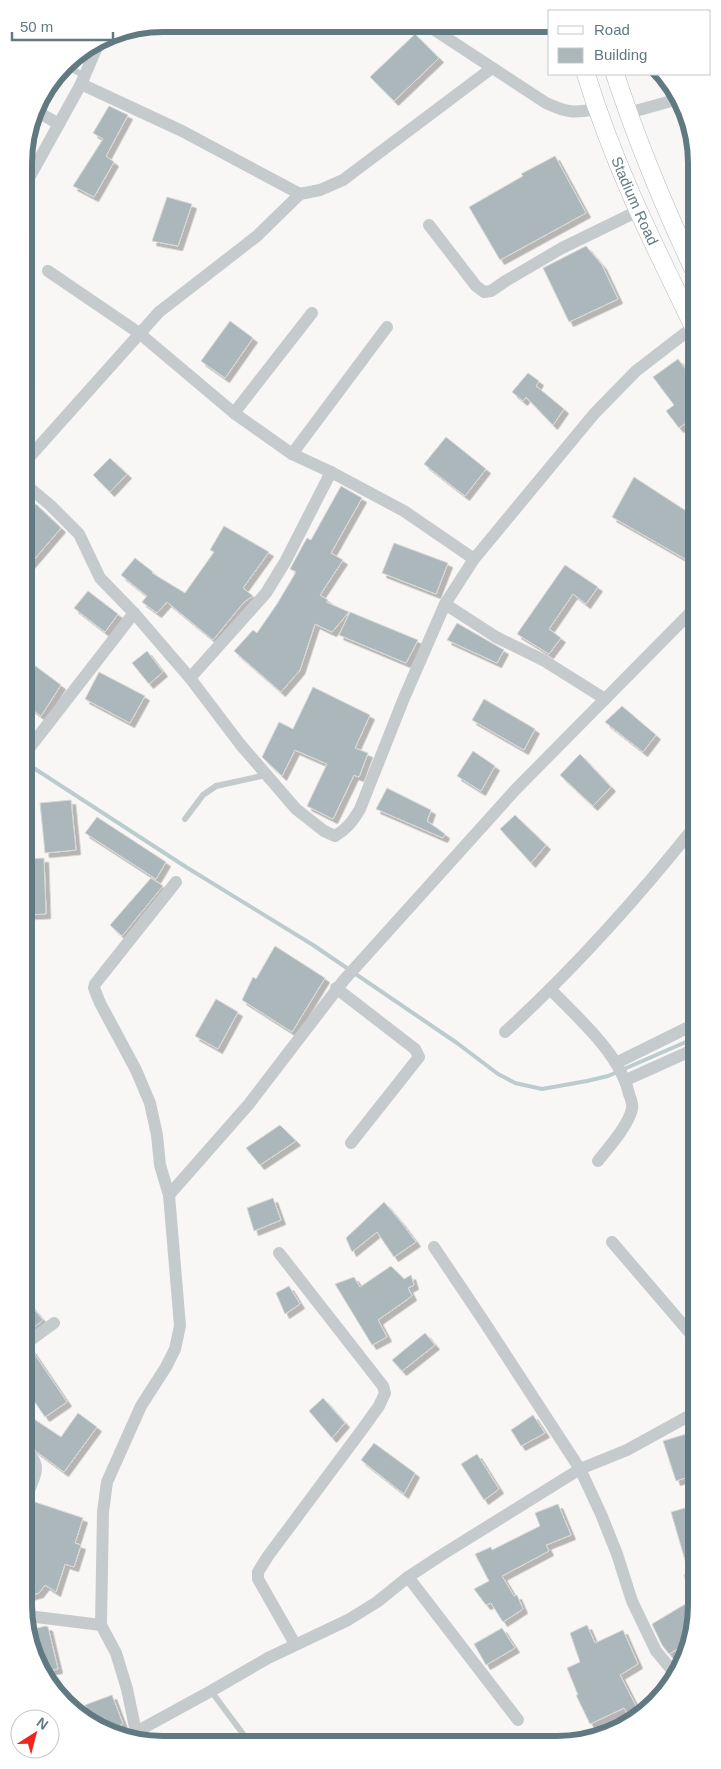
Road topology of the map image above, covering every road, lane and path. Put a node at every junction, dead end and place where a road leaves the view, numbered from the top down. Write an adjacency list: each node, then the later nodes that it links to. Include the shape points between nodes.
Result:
1 (438, 32): 3 (street)
2 (95, 52): 7 (street)
3 (492, 68): 9 (street, via 564,111 576,113); 14 (street, via 343,180)
4 (71, 71): 7 (lane)
5 (586, 75): 9 (main road, Stadium Road)
6 (615, 75): 10 (main road, Stadium Road)
7 (83, 80): 12 (street); 14 (street)
8 (672, 101): 10 (street)
9 (597, 109): 15 (main road, Stadium Road)
10 (628, 113): 17 (main road, Stadium Road, via 663,204)
11 (42, 114): 12 (street)
12 (60, 124): 13 (street)
13 (33, 171)
14 (300, 194): 23 (street, via 256,236 159,312)
15 (638, 211): 16 (street, via 562,248 491,291 484,292); 20 (main road, Stadium Road)
16 (429, 225)
17 (688, 257)
18 (48, 272): 23 (street)
19 (312, 313): 24 (street)
20 (688, 316)
21 (387, 327): 26 (street)
22 (688, 330): 29 (street, via 636,371 594,414)
23 (139, 334): 24 (street); 25 (street)
24 (234, 413): 26 (street)
25 (33, 453)
26 (292, 454): 27 (street)
27 (331, 472): 29 (street, via 404,511); 33 (street, via 266,593)
28 (33, 491): 31 (street, via 80,534 100,578)
29 (474, 558): 30 (street)
30 (444, 604): 34 (street); 36 (street, via 360,809 344,832 332,836 310,821)
31 (134, 613): 33 (street); 35 (street)
32 (688, 615): 34 (street)
33 (190, 678): 36 (street)
34 (606, 699): 40 (street, via 516,788)
35 (33, 745)
36 (266, 775): 37 (lane, via 209,789)
37 (185, 819)
38 (688, 834): 41 (street, via 617,920)
39 (176, 882): 49 (street, via 94,988 150,1103 160,1165)
40 (340, 984): 47 (street, via 415,1049 419,1057); 49 (street, via 248,1104)
41 (551, 990): 43 (street); 45 (street)
42 (688, 1027): 45 (street)
43 (505, 1032)
44 (688, 1052): 46 (street)
45 (616, 1063): 46 (street)
46 (626, 1080): 48 (street, via 633,1108)
47 (351, 1143)
48 (598, 1161)
49 (169, 1195): 62 (street, via 180,1326 175,1349 141,1406 107,1482 103,1512)
50 (612, 1242): 54 (street)
51 (434, 1247): 58 (street)
52 (279, 1253): 63 (street, via 383,1386 385,1393 379,1406 258,1572 258,1579)
53 (54, 1323): 55 (street)
54 (688, 1331)
55 (32, 1339)
56 (688, 1416): 58 (street, via 627,1450)
57 (32, 1457): 59 (street, via 37,1469)
58 (580, 1469): 60 (street); 64 (street, via 617,1554 632,1602 656,1651)
59 (32, 1482)
60 (408, 1577): 63 (street, via 348,1620); 66 (street)
61 (33, 1617): 62 (street)
62 (101, 1625): 67 (street, via 116,1653 127,1690)
63 (295, 1644): 65 (street)
64 (671, 1670)
65 (211, 1691): 68 (street); 69 (lane)
66 (518, 1720)
67 (134, 1733)
68 (138, 1734)
69 (245, 1736)

